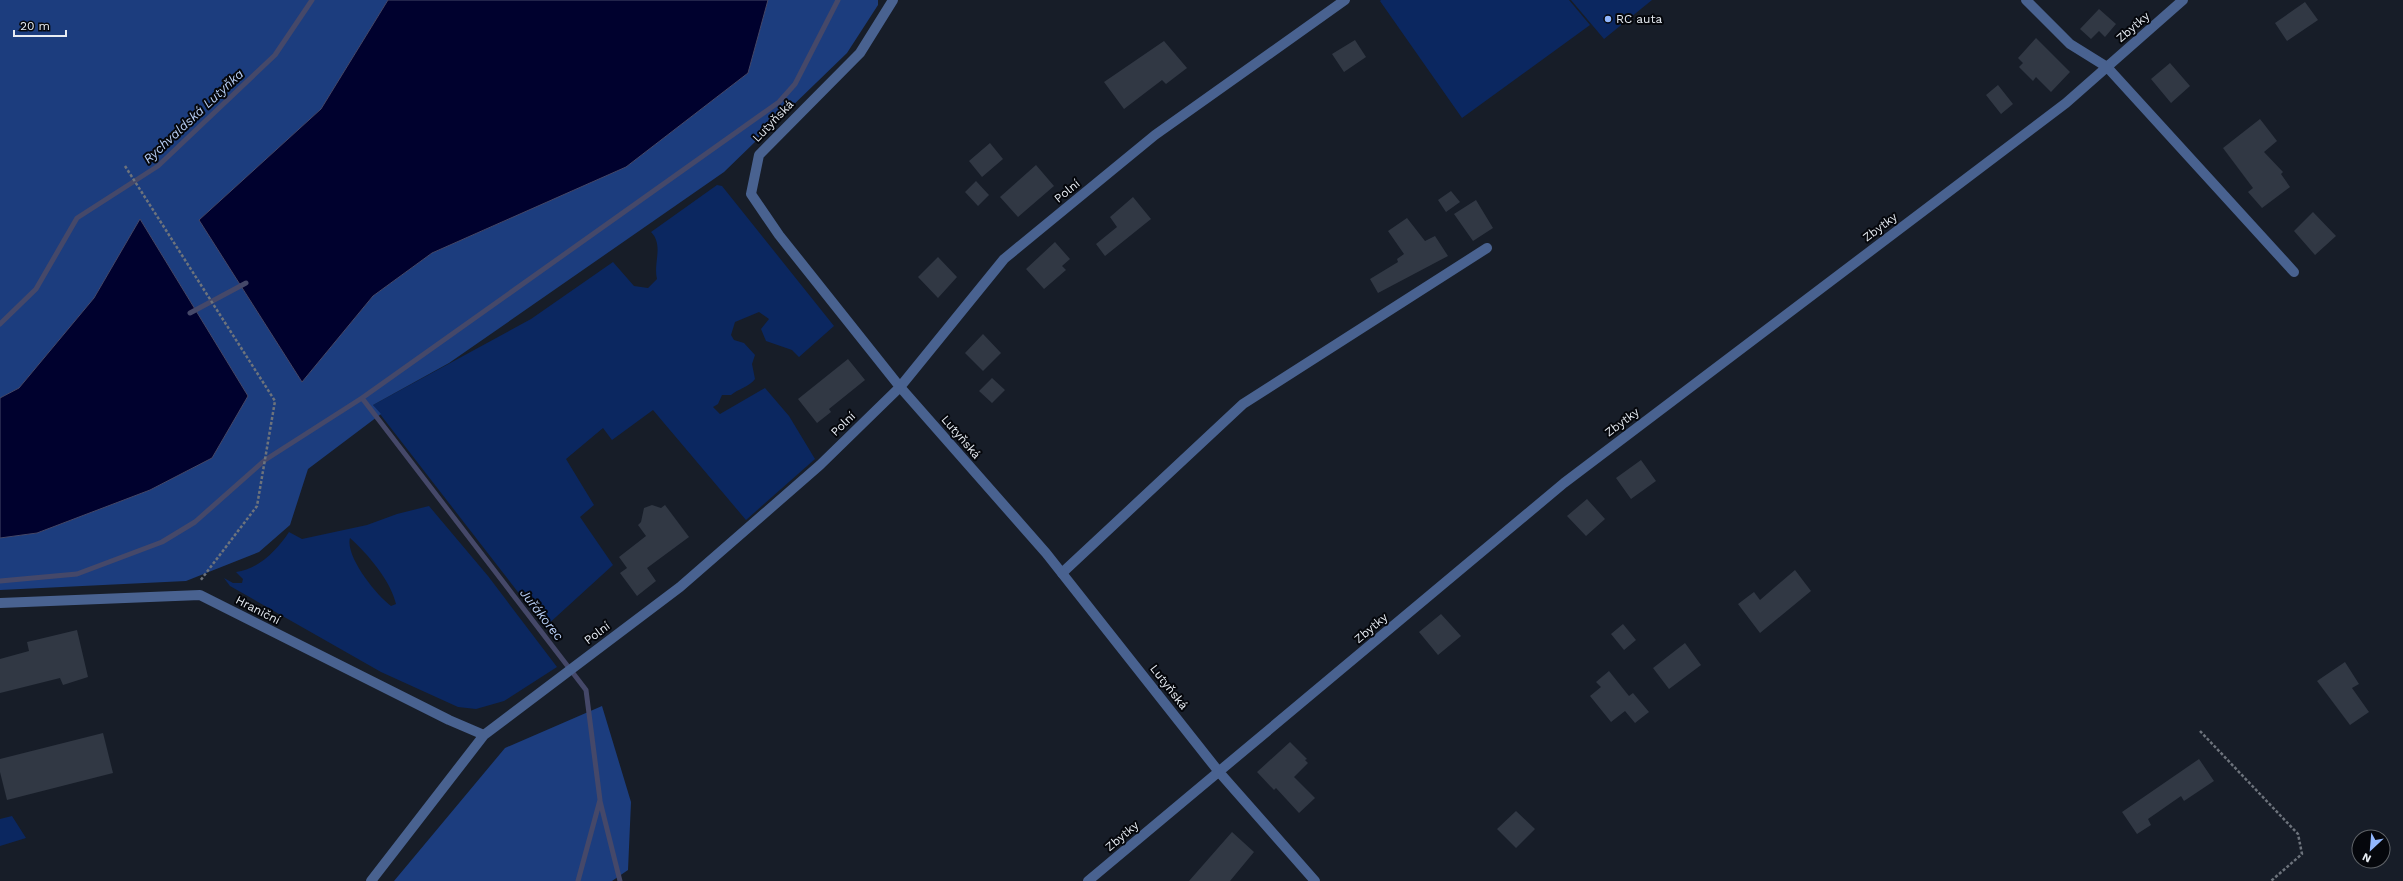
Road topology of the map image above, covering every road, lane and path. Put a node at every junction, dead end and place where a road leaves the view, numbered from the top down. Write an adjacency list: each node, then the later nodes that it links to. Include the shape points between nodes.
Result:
1 (893, 0): 9 (street, Lutyňská, via 860,53 759,155 751,194 779,235)
2 (1345, 0): 9 (street, Polní, via 1155,135 1004,259)
3 (2026, 0): 5 (street, via 2070,44)
4 (2183, 0): 5 (street, Zbytky)
5 (2107, 67): 8 (street); 15 (street, Zbytky, via 2066,103 1564,483)
6 (125, 166): 11 (path, via 274,401 257,506)
7 (1487, 248): 10 (street, via 1243,404)
8 (2294, 272)
9 (900, 387): 10 (street, Lutyňská); 14 (street, Polní, via 820,465 680,587)
10 (1062, 573): 15 (street, Lutyňská)
11 (188, 596): 12 (street, Hraniční); 14 (street, Hraniční, via 200,595 449,720)
12 (0, 603)
13 (2200, 731): 19 (path, via 2298,834 2302,854)
14 (484, 735): 16 (street, Polní)
15 (1219, 772): 17 (street, Zbytky); 18 (street, Lutyňská)
16 (371, 881)
17 (1088, 881)
18 (1315, 881)
19 (2271, 881)

